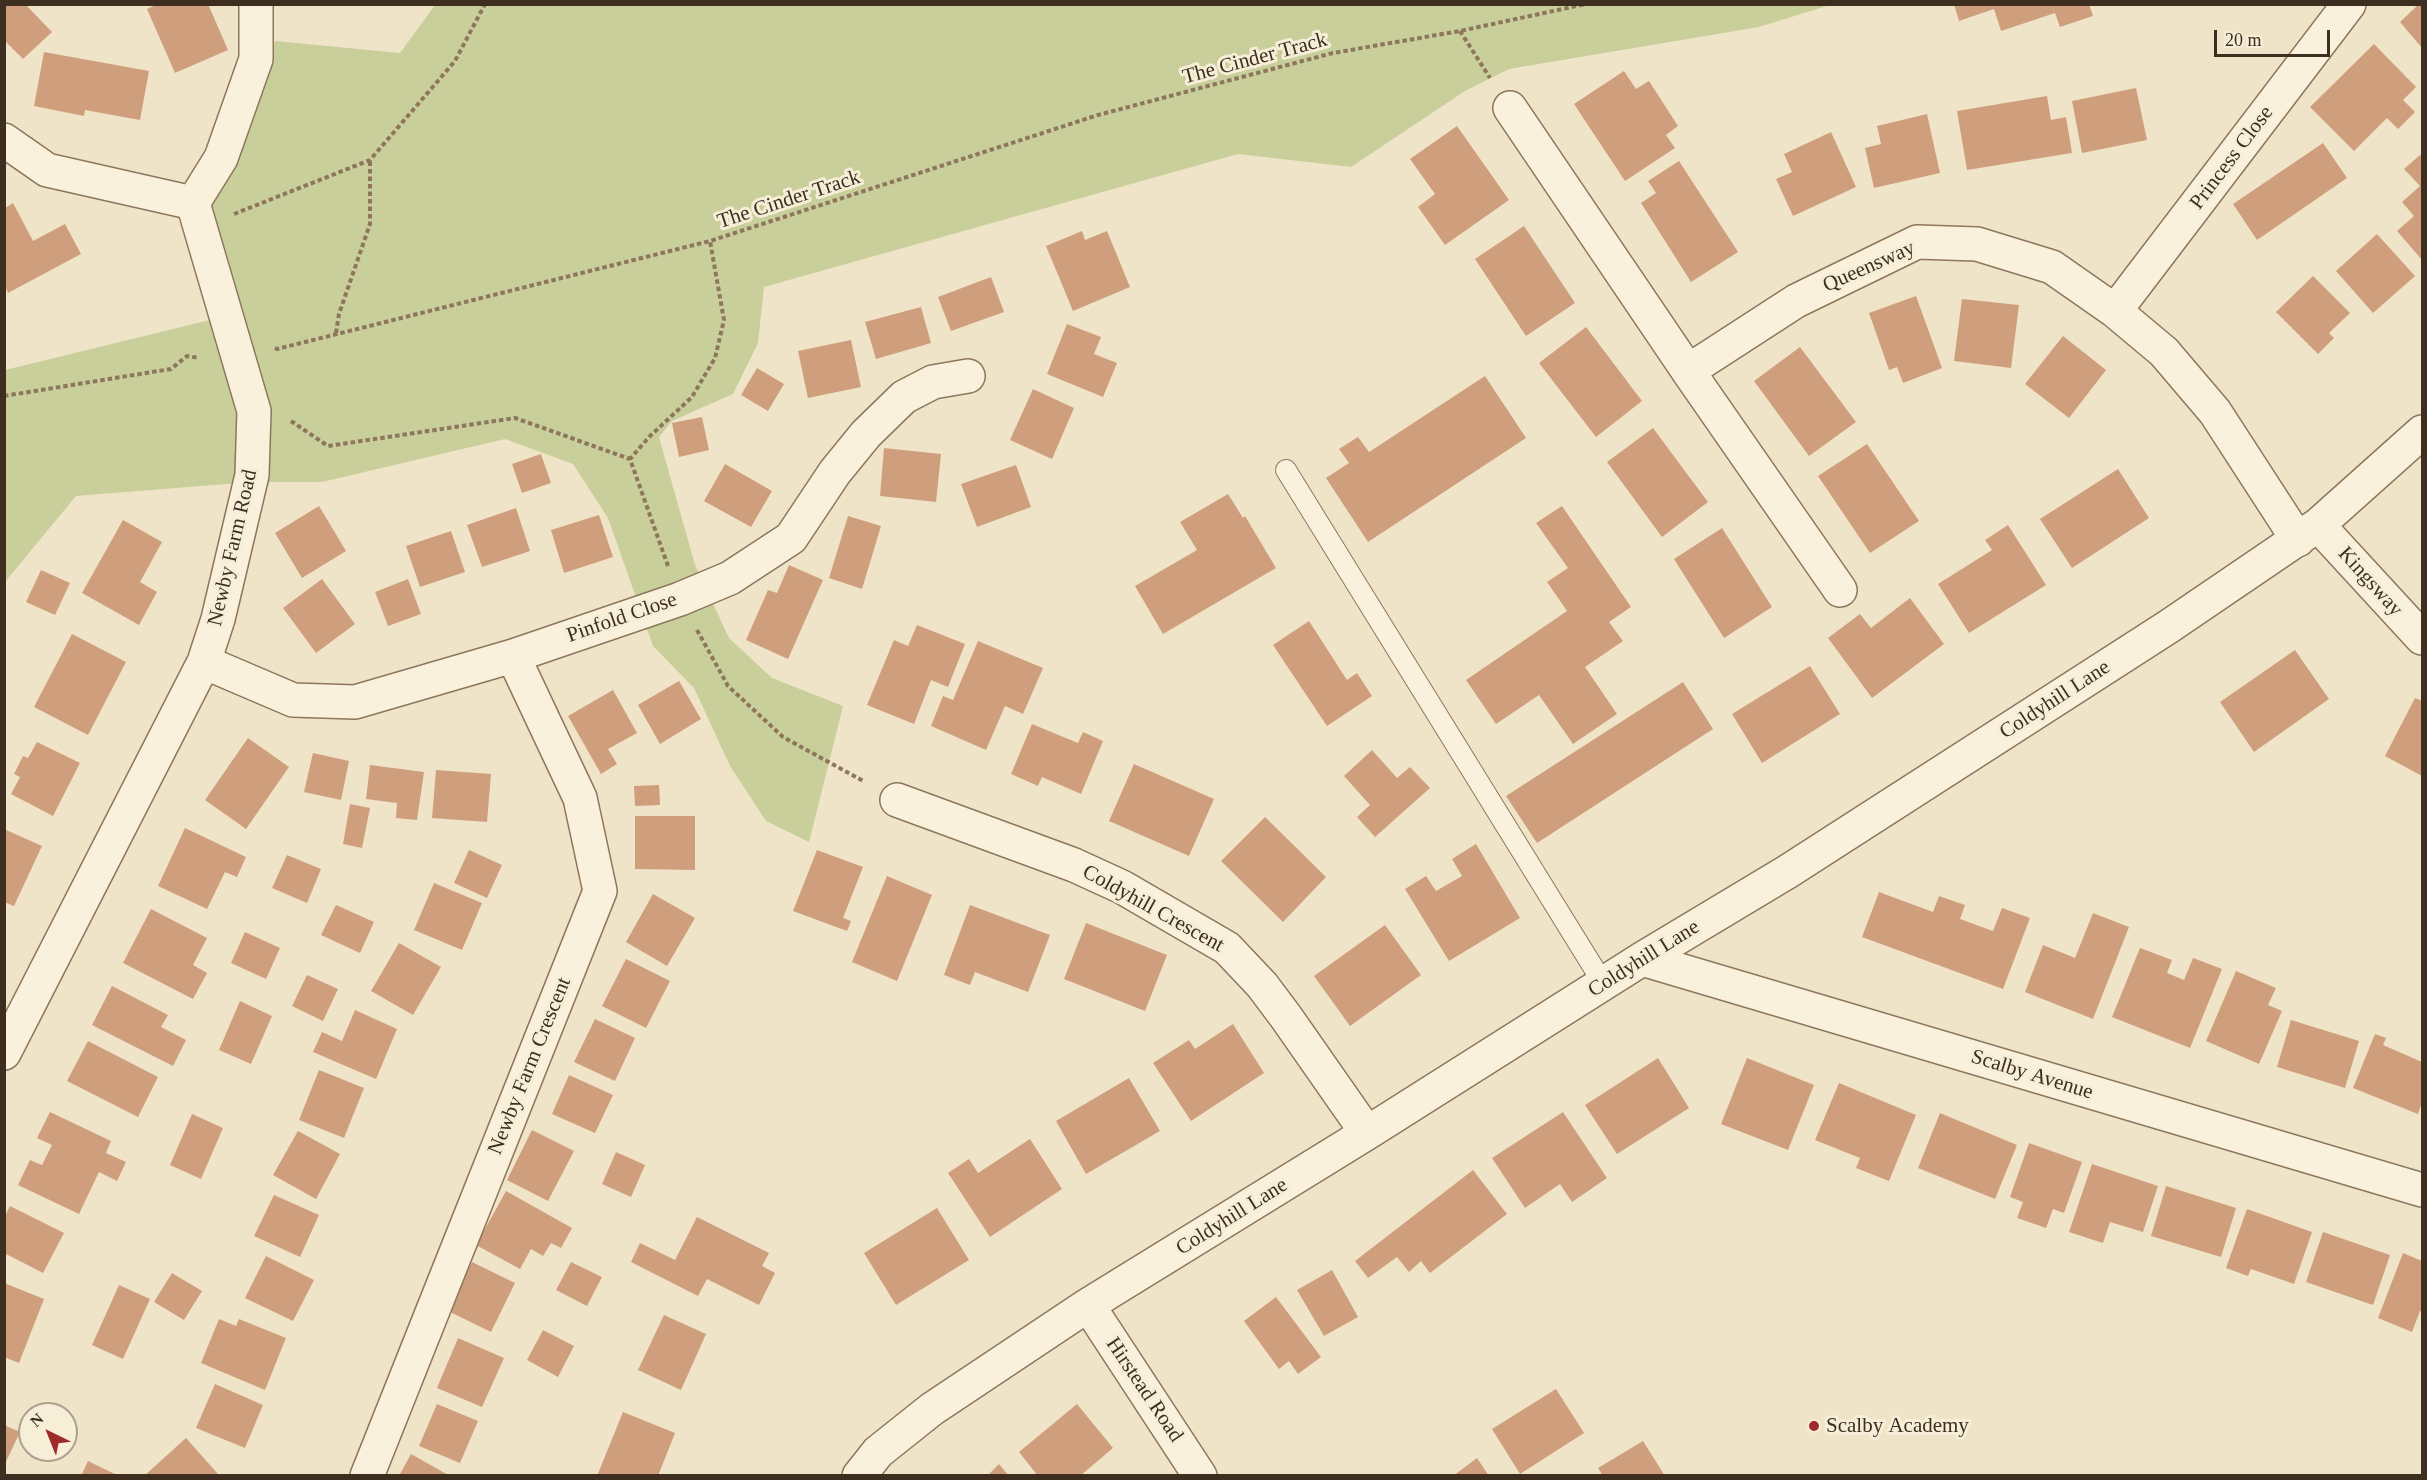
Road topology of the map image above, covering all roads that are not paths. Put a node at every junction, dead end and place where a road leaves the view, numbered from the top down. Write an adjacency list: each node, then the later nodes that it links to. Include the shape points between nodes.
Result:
1 (256, 4): 5 (street, via 256,59)
2 (2349, 4): 6 (street, Princess Close)
3 (1510, 108): 7 (street)
4 (4, 140): 5 (street, via 47,170)
5 (197, 215): 15 (street, Newby Farm Road, via 254,411 252,475)
6 (2115, 311): 7 (street, Queensway, via 2052,267 1977,244 1917,242 1796,301); 11 (street, Queensway, via 2164,352)
7 (1688, 371): 12 (street)
8 (968, 376): 14 (street, Pinfold Close, via 933,382 904,397 835,472 792,538 730,578)
9 (2422, 432): 11 (street, Coldyhill Lane)
10 (1286, 470): 18 (lane)
11 (2308, 532): 13 (street, Kingsway); 17 (street, Coldyhill Lane, via 1787,872)
12 (1840, 590)
13 (2422, 638)
14 (513, 656): 15 (street, Pinfold Close, via 355,702 293,700); 23 (street, Newby Farm Crescent, via 580,798 600,891)
15 (204, 662): 19 (street, Newby Farm Road)
16 (897, 800): 20 (street, Coldyhill Crescent, via 1074,865 1122,887 1227,948 1262,985)
17 (1642, 959): 18 (street, Coldyhill Lane); 21 (street, Scalby Avenue)
18 (1604, 983): 20 (street, Coldyhill Lane)
19 (4, 1053)
20 (1367, 1133): 22 (street, Coldyhill Lane)
21 (2422, 1190)
22 (1088, 1305): 24 (street, Coldyhill Lane, via 932,1409 878,1452); 25 (street, Hirstead Road)
23 (367, 1476)
24 (859, 1476)
25 (1200, 1476)

